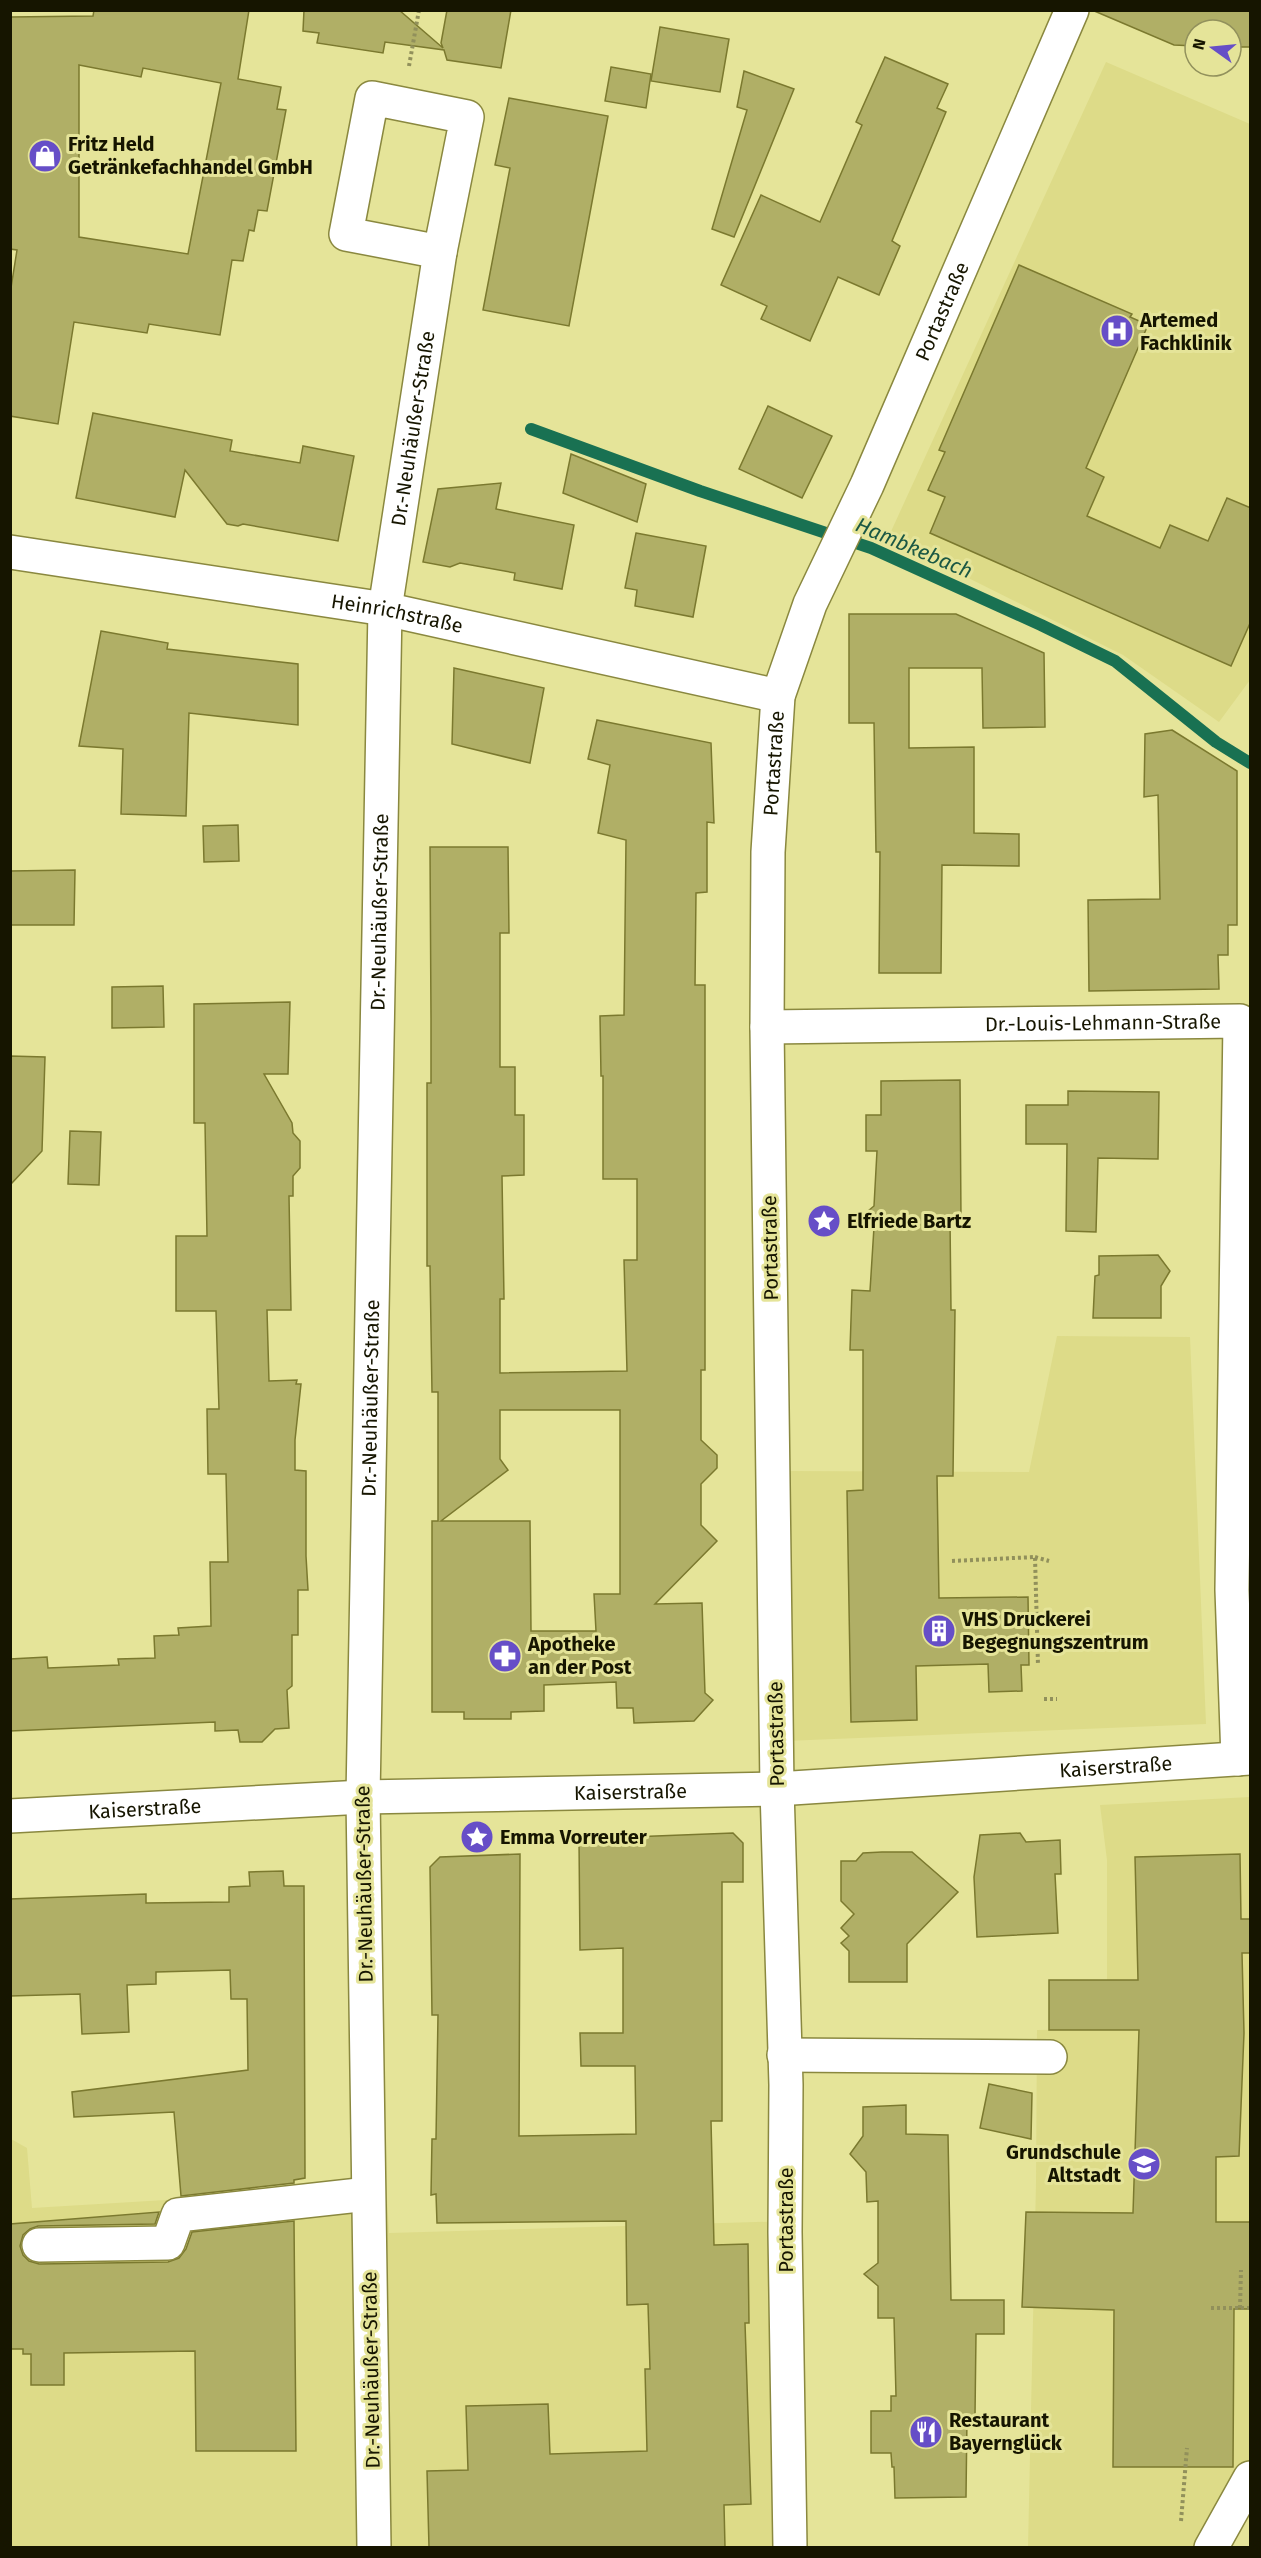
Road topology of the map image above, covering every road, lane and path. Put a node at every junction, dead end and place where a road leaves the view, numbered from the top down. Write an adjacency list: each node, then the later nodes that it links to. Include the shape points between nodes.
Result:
1 (418, 10): 3 (path)
2 (1072, 10): 7 (street, Portastraße, via 867,485 810,604)
3 (401, 104): 4 (street, Dr.-Neuhäußer-Straße, via 467,117); 4 (street, via 372,98 346,234)
4 (440, 252): 6 (street, Dr.-Neuhäußer-Straße)
5 (10, 552): 6 (street, Heinrichstraße)
6 (385, 609): 7 (street, Heinrichstraße); 17 (street, Dr.-Neuhäußer-Straße)
7 (778, 696): 8 (street, Portastraße, via 768,852)
8 (767, 1027): 15 (street, Dr.-Louis-Lehmann-Straße, via 1240,1021 1232,1590); 16 (street, Portastraße)
9 (1035, 1557): 10 (path); 11 (path); 12 (path)
10 (952, 1561)
11 (1049, 1561)
12 (1038, 1665)
13 (1044, 1699): 14 (path)
14 (1057, 1699)
15 (1244, 1759): 16 (street, Kaiserstraße)
16 (777, 1789): 17 (street, Kaiserstraße); 19 (street, Portastraße)
17 (363, 1797): 18 (street, Kaiserstraße); 21 (street, Dr.-Neuhäußer-Straße)
18 (10, 1816)
19 (784, 2055): 20 (street); 31 (street, Portastraße)
20 (1050, 2057)
21 (368, 2194): 22 (street, via 178,2215 168,2243); 30 (street, Dr.-Neuhäußer-Straße)
22 (39, 2245)
23 (1241, 2271): 25 (path)
24 (1211, 2308): 25 (path)
25 (1240, 2308): 26 (path)
26 (1251, 2308)
27 (1187, 2448): 29 (path)
28 (1251, 2478): 32 (street)
29 (1180, 2525)
30 (374, 2547)
31 (790, 2547)
32 (1211, 2547)

